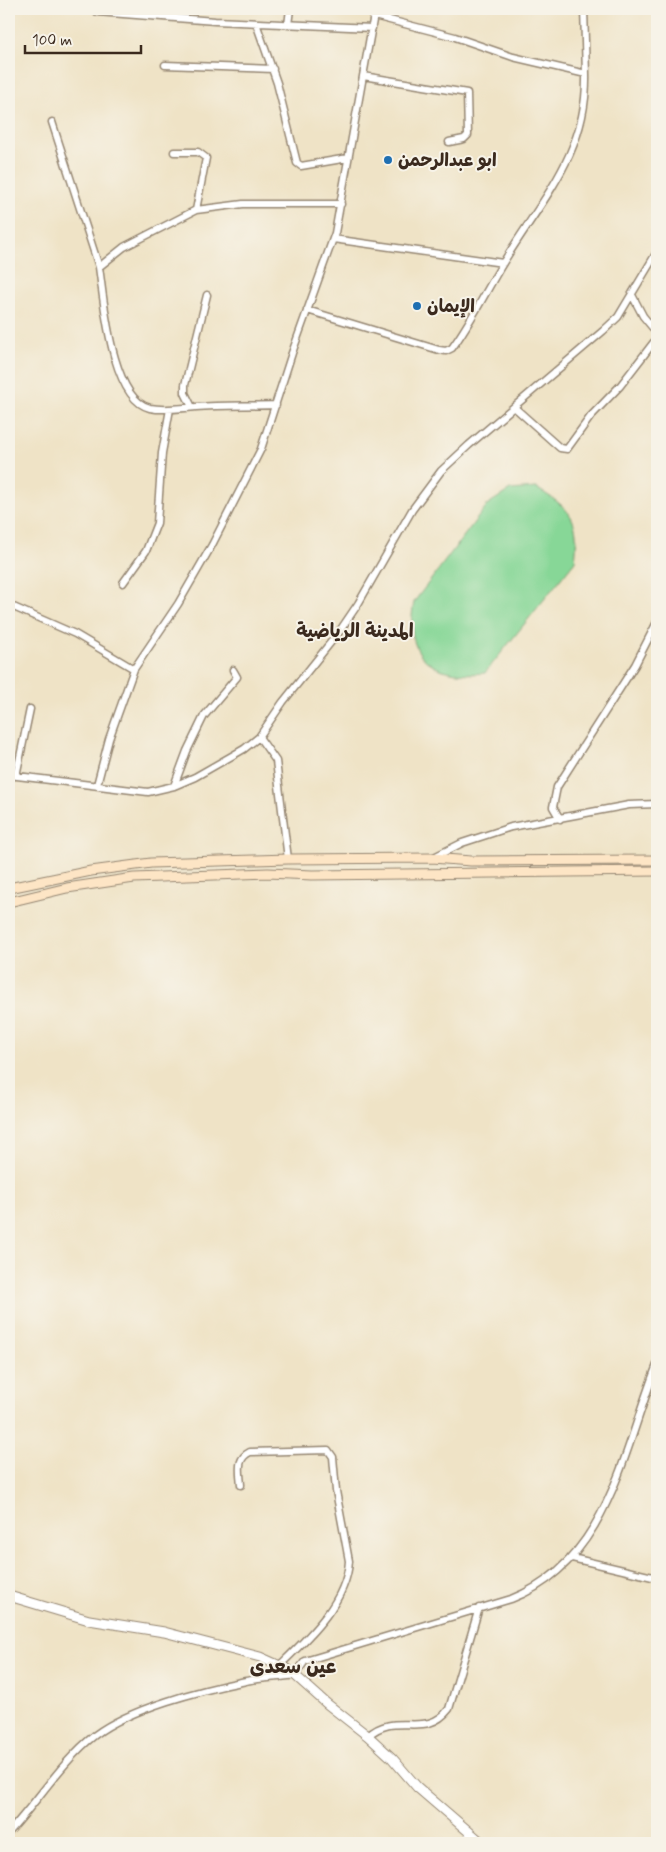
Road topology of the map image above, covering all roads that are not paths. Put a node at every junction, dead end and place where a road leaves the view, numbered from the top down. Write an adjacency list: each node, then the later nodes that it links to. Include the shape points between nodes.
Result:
1 (290, 9): 6 (street)
2 (584, 9): 10 (street)
3 (97, 12): 5 (street)
4 (375, 12): 7 (street); 10 (street, via 513,57)
5 (256, 23): 6 (street); 9 (street)
6 (288, 25): 7 (street)
7 (372, 28): 11 (street)
8 (165, 65): 9 (street)
9 (272, 69): 15 (street, via 297,163 301,166)
10 (586, 74): 20 (street, via 587,100 568,157 544,203)
11 (363, 76): 13 (street, via 467,92 468,135); 15 (street)
12 (52, 122): 21 (street)
13 (449, 142)
14 (174, 152): 17 (street, via 198,152 206,158)
15 (348, 158): 16 (street)
16 (341, 204): 17 (street, via 243,204); 18 (street)
17 (196, 210): 21 (street, via 124,247)
18 (334, 239): 20 (street); 24 (street)
19 (657, 252): 23 (street)
20 (503, 263): 24 (street, via 453,346 446,351)
21 (99, 267): 30 (street, via 109,330 124,382 143,405)
22 (208, 295): 28 (street, via 185,386 185,394)
23 (632, 295): 25 (street); 29 (street, via 603,332)
24 (307, 310): 27 (street)
25 (657, 334)
26 (657, 338): 29 (street, via 567,449 560,448)
27 (276, 405): 28 (street); 34 (street, via 261,449 221,530 178,604)
28 (192, 407): 30 (street)
29 (514, 407): 37 (street, via 455,458 422,495 358,604)
30 (170, 409): 31 (street, via 162,452 157,523 146,551)
31 (123, 583)
32 (9, 605): 34 (street, via 75,634)
33 (657, 622): 43 (street, via 635,665 557,788 552,807)
34 (134, 669): 40 (street)
35 (233, 670): 41 (street, via 237,677 204,716)
36 (30, 709): 39 (street)
37 (259, 737): 41 (street, via 209,770); 45 (street, via 276,761)
38 (9, 775): 39 (street)
39 (16, 776): 40 (street)
40 (97, 785): 41 (street, via 140,792)
41 (174, 786)
42 (657, 804): 43 (street, via 629,805)
43 (560, 819): 44 (street, via 511,827)
44 (432, 858): 45 (main road); 46 (main road, via 471,861)
45 (288, 859): 48 (main road, via 151,862 91,870)
46 (657, 860)
47 (657, 871): 49 (main road, via 161,876 67,888)
48 (9, 888)
49 (9, 902)
50 (657, 1365): 52 (street, via 606,1505 590,1535)
51 (241, 1485): 56 (street, via 239,1465 244,1455 250,1452 328,1450 333,1457 349,1572 327,1613)
52 (572, 1558): 53 (street); 55 (street, via 534,1590)
53 (657, 1578)
54 (9, 1596): 56 (street, via 81,1618 164,1632)
55 (479, 1608): 57 (street, via 305,1661); 58 (street, via 449,1709 444,1716 425,1724 384,1724)
56 (280, 1665): 57 (street)
57 (295, 1675): 58 (street); 59 (street, via 224,1686 156,1706 116,1722 78,1750)
58 (368, 1736): 60 (street, via 417,1787)
59 (9, 1832)
60 (482, 1843)

